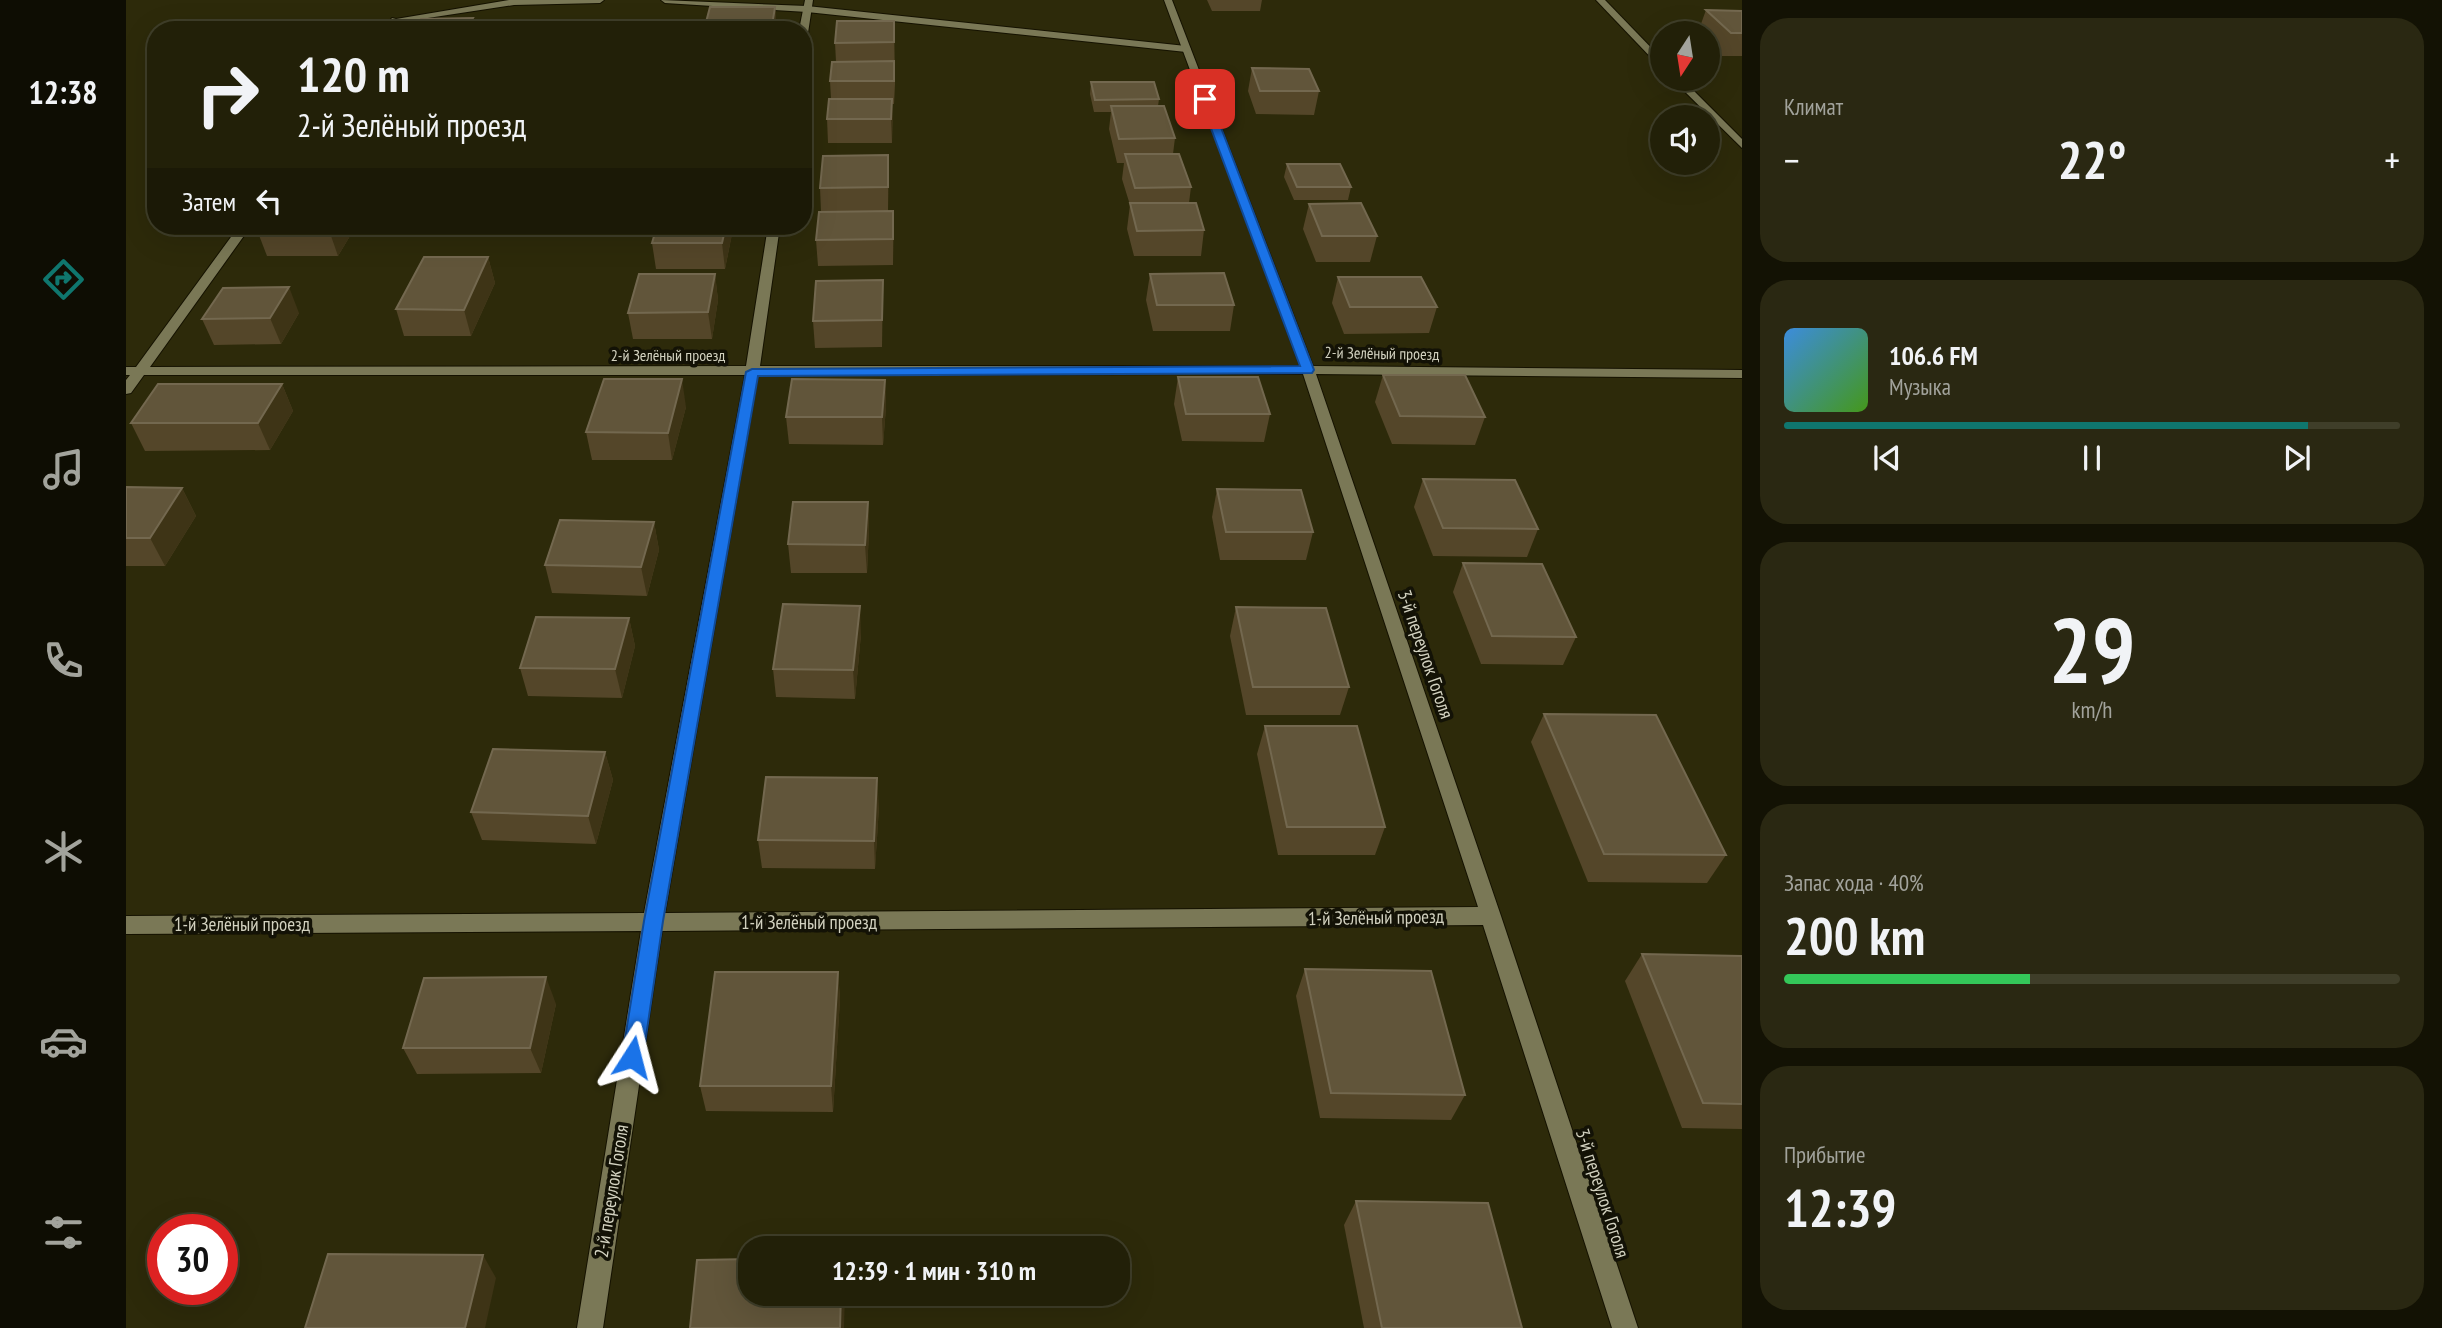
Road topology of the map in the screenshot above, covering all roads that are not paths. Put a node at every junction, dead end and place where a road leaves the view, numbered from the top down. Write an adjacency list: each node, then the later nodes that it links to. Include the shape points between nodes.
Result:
1 (600, 0): 6 (street, via 514,2)
2 (665, 0): 5 (street)
3 (1168, 0): 7 (street, 3-й переулок Гоголя)
4 (1600, 0): 8 (street)
5 (808, 4): 7 (street)
6 (394, 21)
7 (1186, 49): 13 (street, 3-й переулок Гоголя)
8 (1650, 52)
9 (1689, 91): 10 (street)
10 (1742, 145)
11 (238, 235): 14 (street)
12 (773, 235): 15 (street, 2-й переулок Гоголя)
13 (1308, 370): 15 (street, 2-й Зелёный проезд); 16 (street, 2-й Зелёный проезд); 18 (street, 3-й переулок Гоголя)
14 (133, 371): 15 (street, 2-й Зелёный проезд); 17 (street)
15 (752, 372): 19 (street, 2-й переулок Гоголя)
16 (1742, 374)
17 (126, 390)
18 (1491, 916): 19 (street, 1-й Зелёный проезд); 22 (street, 3-й переулок Гоголя)
19 (653, 921): 20 (street, 1-й Зелёный проезд); 21 (street, 2-й переулок Гоголя)
20 (126, 925)
21 (590, 1328)
22 (1625, 1328)

